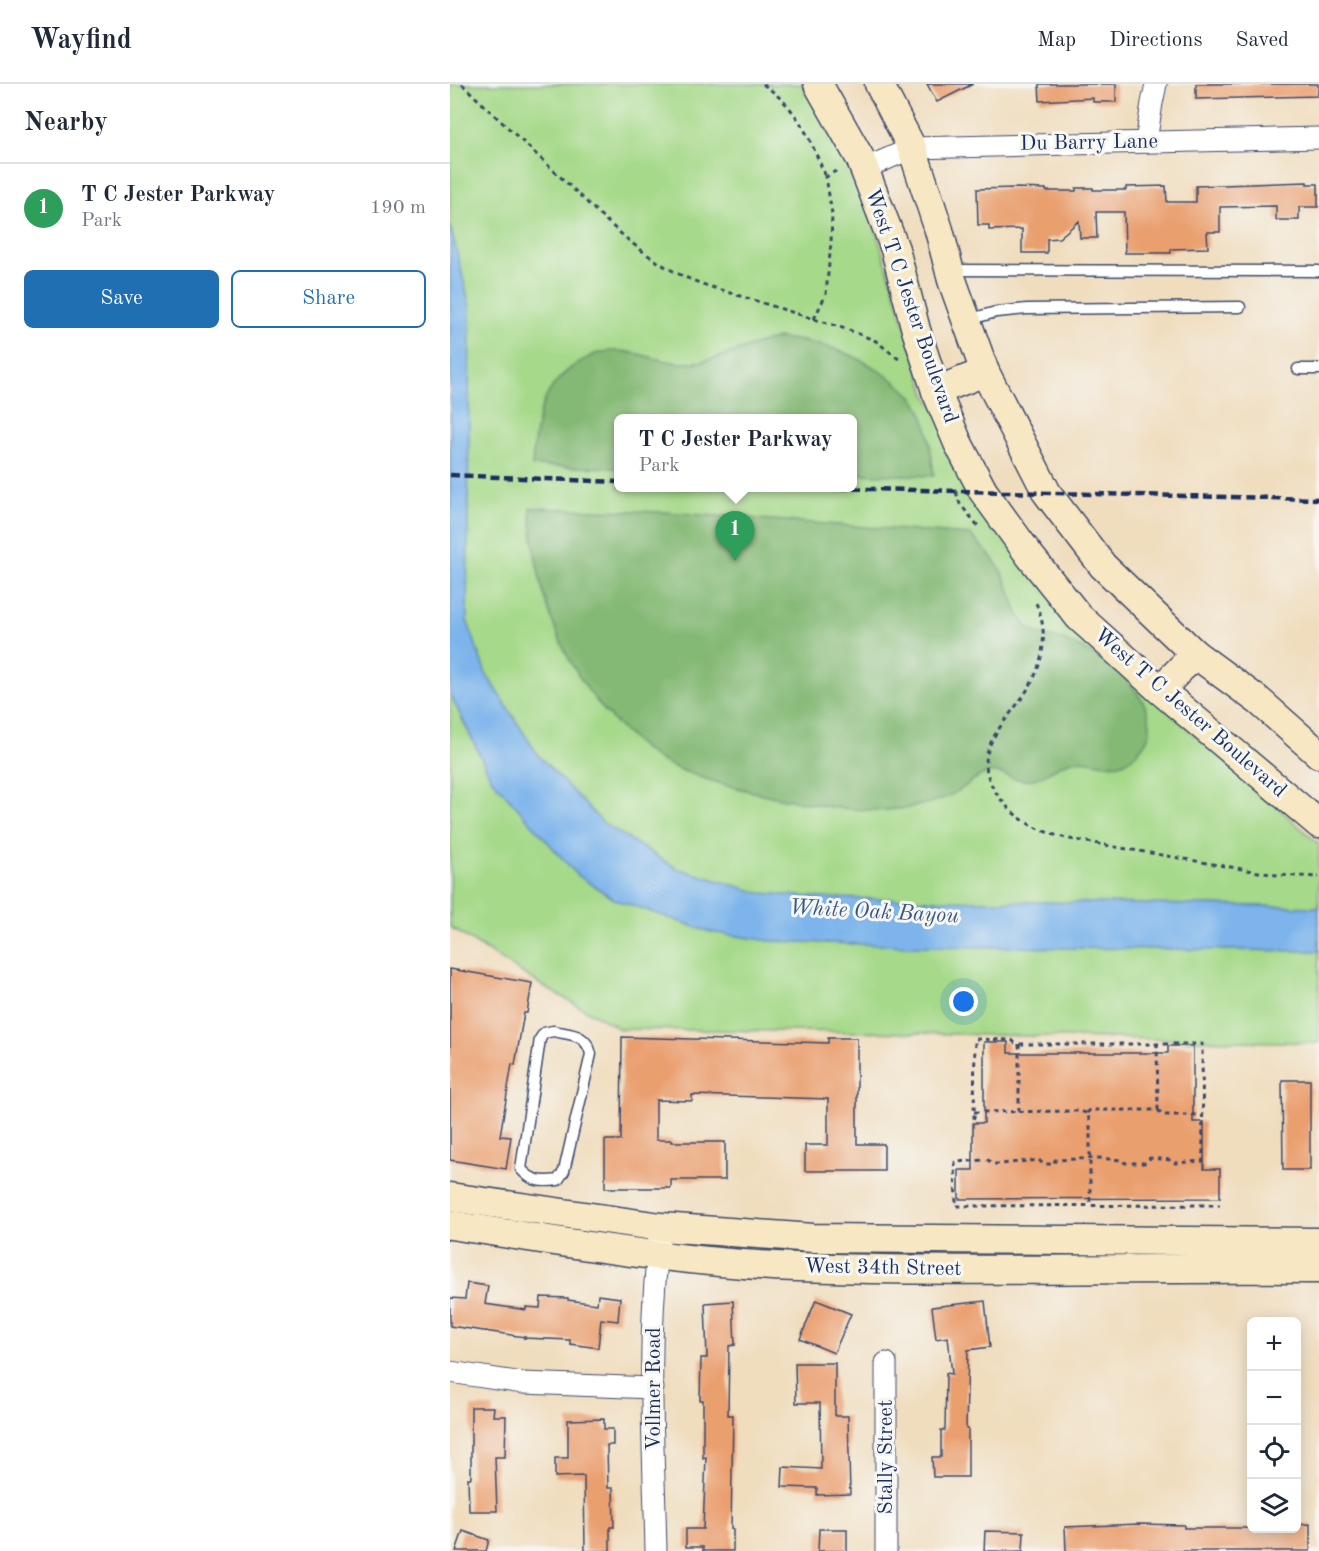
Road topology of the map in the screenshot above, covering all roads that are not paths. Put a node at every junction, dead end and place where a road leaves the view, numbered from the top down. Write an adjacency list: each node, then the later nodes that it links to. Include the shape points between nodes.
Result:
1 (818, 84): 7 (main road, West T C Jester Boulevard, via 860,158)
2 (879, 84): 6 (main road)
3 (1156, 84): 5 (street)
4 (1319, 138): 5 (street, Du Barry Lane)
5 (1146, 142): 6 (street, Du Barry Lane)
6 (912, 148): 7 (street, Du Barry Lane); 8 (main road)
7 (853, 168): 15 (main road, West T C Jester Boulevard, via 895,249)
8 (949, 270): 9 (lane); 11 (main road)
9 (1319, 271)
10 (1240, 306): 11 (lane, via 1027,309)
11 (966, 320): 14 (main road)
12 (1298, 369): 13 (lane)
13 (1319, 369)
14 (985, 372): 15 (main road); 16 (main road, via 1047,493 1103,566)
15 (936, 392): 17 (main road, West T C Jester Boulevard, via 983,491 1030,556 1079,616)
16 (1195, 654): 17 (main road); 18 (main road)
17 (1160, 690): 19 (main road, West T C Jester Boulevard)
18 (1319, 754)
19 (1319, 824)
20 (538, 1196): 20 (lane, via 564,1171 591,1054 583,1038 552,1031 540,1039 521,1169); 21 (main road, West 34th Street); 23 (main road, West 34th Street)
21 (450, 1197)
22 (450, 1225): 25 (main road, West 34th Street)
23 (661, 1227): 24 (main road, West 34th Street, via 813,1238); 25 (street, Vollmer Road)
24 (1319, 1242)
25 (657, 1256): 26 (main road, West 34th Street, via 807,1268); 29 (street, Vollmer Road)
26 (1319, 1269)
27 (886, 1363): 31 (street, Stally Street)
28 (450, 1372): 29 (street, via 523,1383)
29 (653, 1388): 30 (street, Vollmer Road)
30 (656, 1551)
31 (886, 1551)

